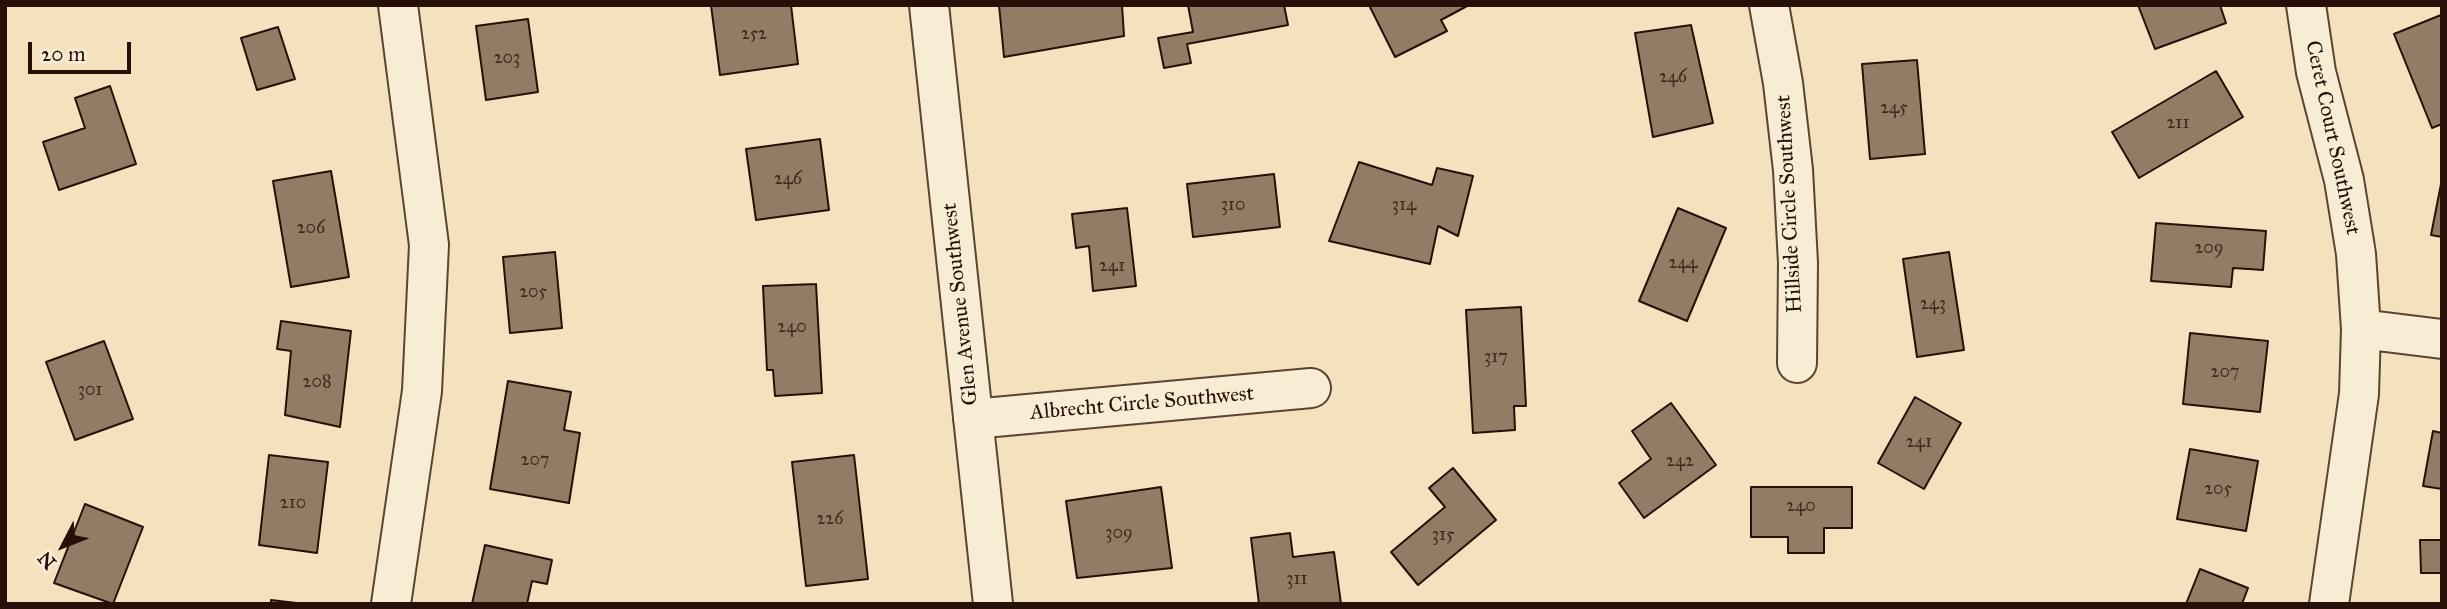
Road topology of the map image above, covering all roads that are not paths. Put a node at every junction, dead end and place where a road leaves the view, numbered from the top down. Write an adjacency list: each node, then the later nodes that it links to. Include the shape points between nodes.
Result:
1 (398, 5): 10 (street, via 429,245 422,391)
2 (929, 5): 9 (street, Glen Avenue Southwest)
3 (1769, 5): 7 (street, Hillside Circle Southwest, via 1793,170)
4 (2306, 5): 5 (street, Ceret Court Southwest, via 2316,72 2344,180 2356,254)
5 (2361, 329): 6 (street); 12 (street, Ceret Court Southwest, via 2359,394)
6 (2442, 339)
7 (1797, 363)
8 (1311, 388): 9 (street, Albrecht Circle Southwest)
9 (973, 419): 11 (street, Glen Avenue Southwest)
10 (391, 604)
11 (993, 604)
12 (2329, 604)

